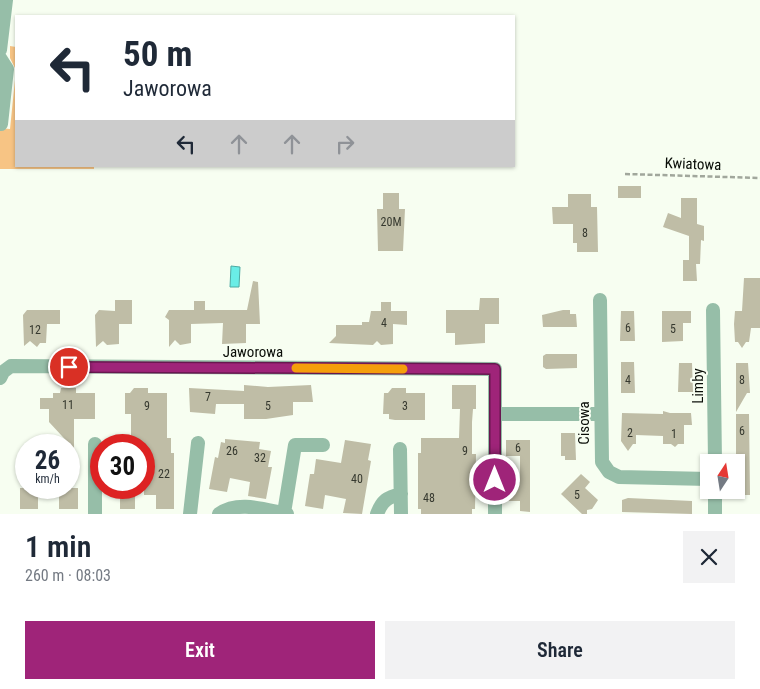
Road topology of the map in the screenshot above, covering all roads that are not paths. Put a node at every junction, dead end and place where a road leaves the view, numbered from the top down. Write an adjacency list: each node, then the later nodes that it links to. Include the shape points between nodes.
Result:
1 (6, 0): 2 (street)
2 (0, 50)
3 (0, 58): 4 (street, via 7,69)
4 (0, 124)
5 (600, 300): 9 (street, Cisowa)
6 (713, 310): 13 (street, Limby)
7 (0, 378): 8 (street, Jaworowa, via 11,366 495,369)
8 (495, 414): 9 (street); 24 (street)
9 (601, 414): 14 (street, Cisowa, via 602,462 609,472 632,479)
10 (198, 443): 19 (street)
11 (322, 445): 21 (street, via 295,445)
12 (400, 449): 15 (street)
13 (714, 454)
14 (700, 479)
15 (400, 494): 22 (street, via 385,499); 23 (street)
16 (95, 499): 18 (street)
17 (715, 499): 25 (street)
18 (95, 514)
19 (190, 514)
20 (219, 514): 21 (street, via 226,508 239,506)
21 (285, 514)
22 (377, 514)
23 (401, 514)
24 (495, 514)
25 (715, 514)

